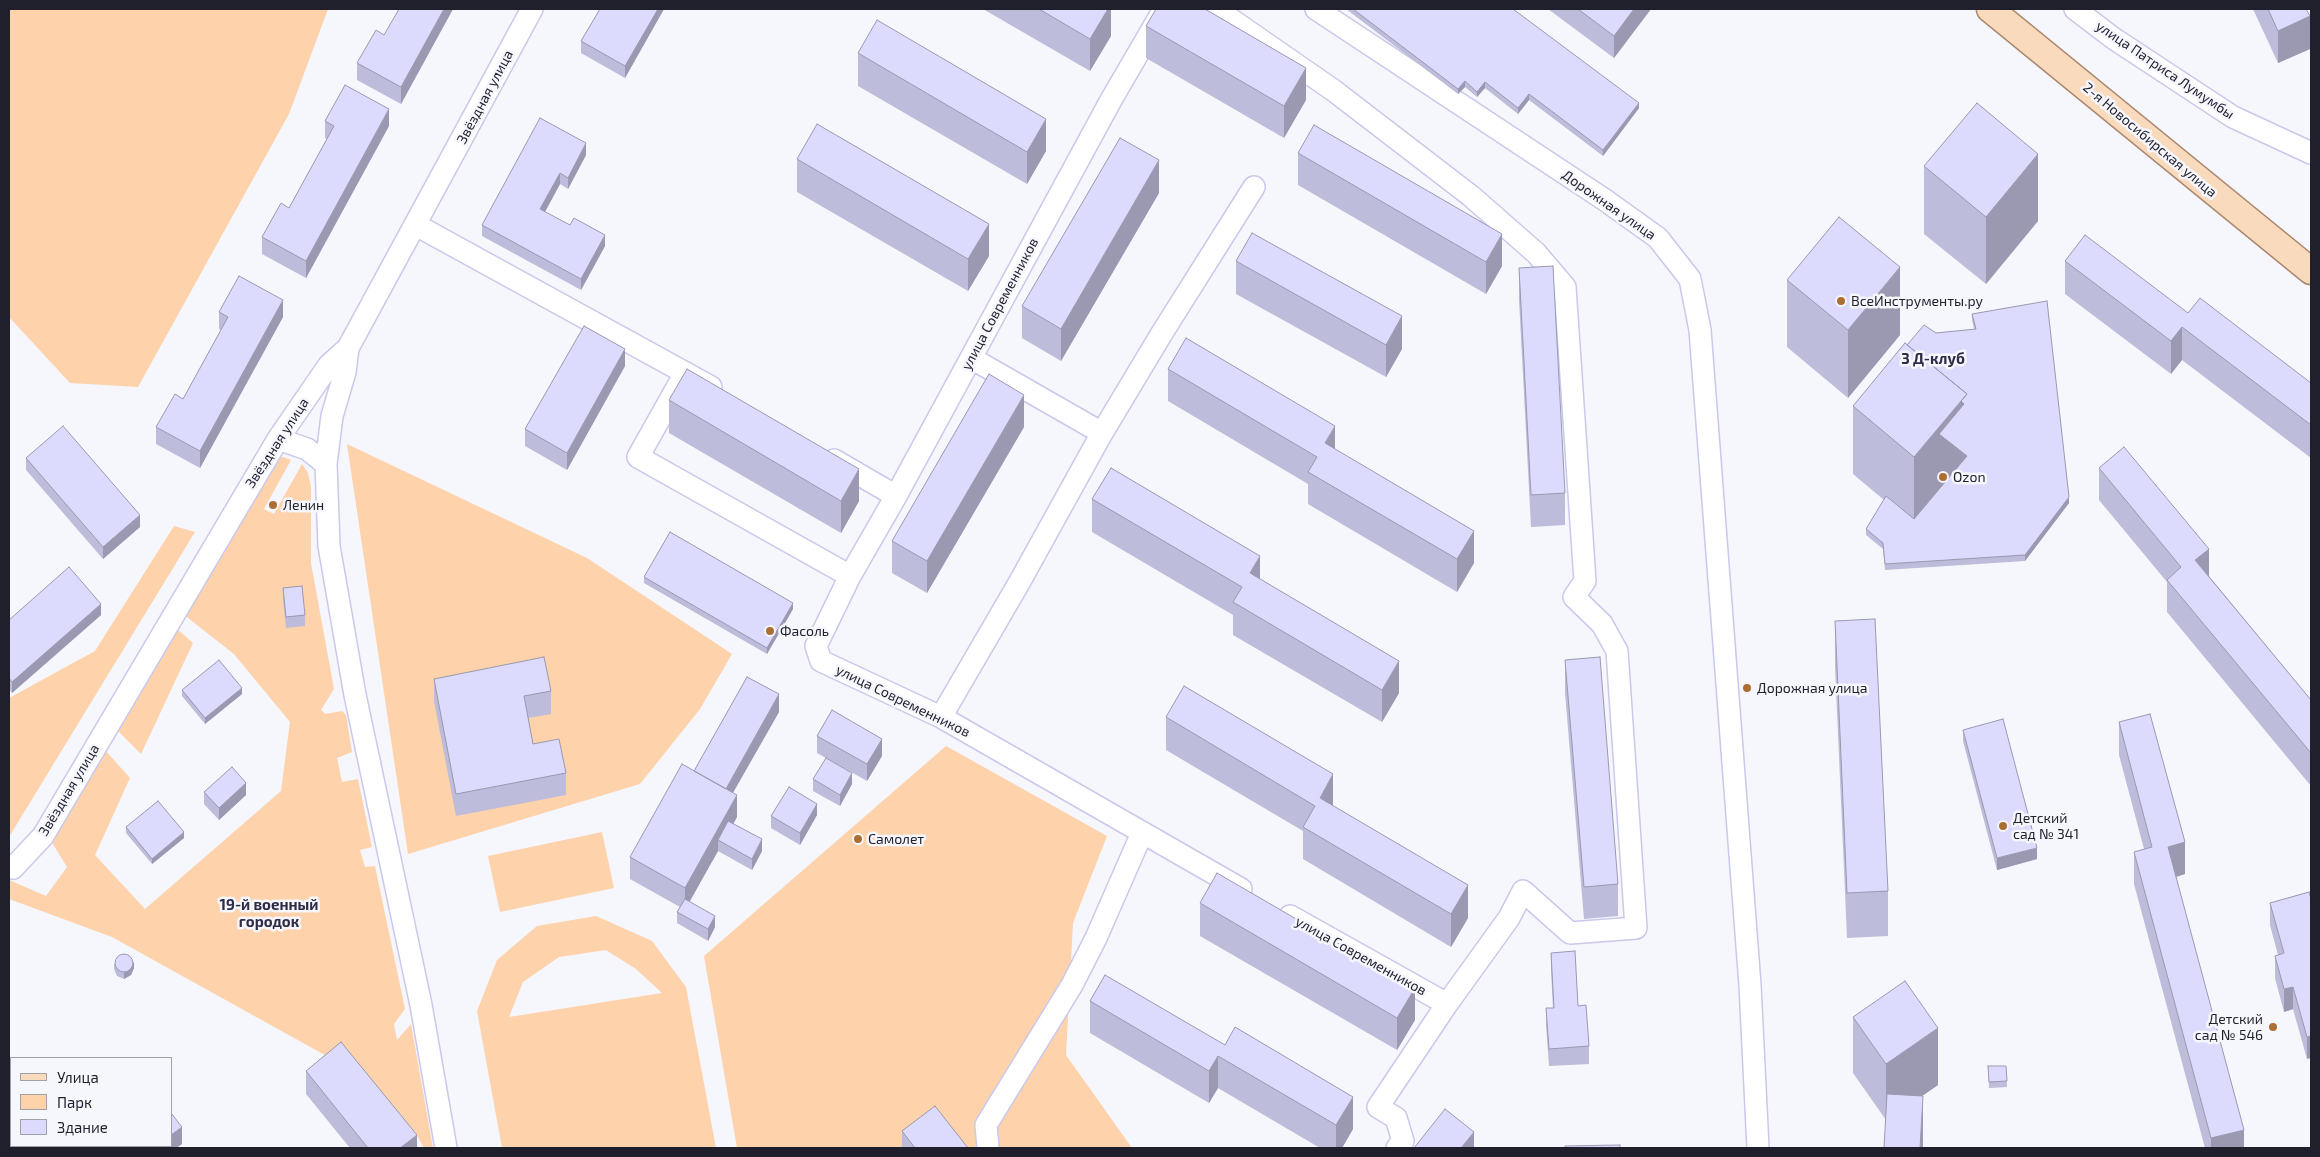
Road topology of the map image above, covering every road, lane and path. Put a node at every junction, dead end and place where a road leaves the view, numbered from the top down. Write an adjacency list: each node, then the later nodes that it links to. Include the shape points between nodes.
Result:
1 (532, 9): 9 (street, Звёздная улица)
2 (1164, 9): 12 (street, улица Современников)
3 (1216, 9): 24 (street, via 1333,90 1471,196 1536,253 1565,287 1585,581 1574,597 1602,624 1617,651 1636,928 1570,933 1524,891 1509,918)
4 (1316, 9): 28 (street, Дорожная улица, via 1658,238 1690,279 1700,330 1750,985)
5 (1990, 9): 10 (main road, 2-я Новосибирская улица)
6 (2075, 9): 7 (street, улица Патриса Лумумбы, via 2233,117)
7 (2311, 153)
8 (1254, 187): 15 (street)
9 (416, 225): 11 (street, Звёздная улица); 13 (street)
10 (2311, 271)
11 (348, 348): 16 (street, Звёздная улица, via 329,365); 18 (street, via 345,372 332,416)
12 (971, 358): 15 (street, via 1081,418); 19 (street, улица Современников)
13 (685, 372): 14 (street); 20 (street, via 638,457)
14 (724, 395)
15 (1102, 433): 21 (street)
16 (278, 438): 18 (street, via 307,450); 23 (street, Звёздная улица, via 43,836 13,868)
17 (819, 451): 19 (street)
18 (326, 464): 25 (street, via 331,556 357,704 421,1005)
19 (896, 496): 20 (street, улица Современников)
20 (850, 576): 21 (street, улица Современников, via 816,646 821,661)
21 (941, 717): 22 (street, улица Современников)
22 (1142, 833): 24 (street, улица Современников); 26 (street, via 1072,985 986,1125)
23 (9, 867)
24 (1447, 1004): 27 (street, via 1378,1107 1396,1118 1403,1141)
25 (446, 1148)
26 (988, 1148)
27 (1397, 1148)
28 (1758, 1148)

